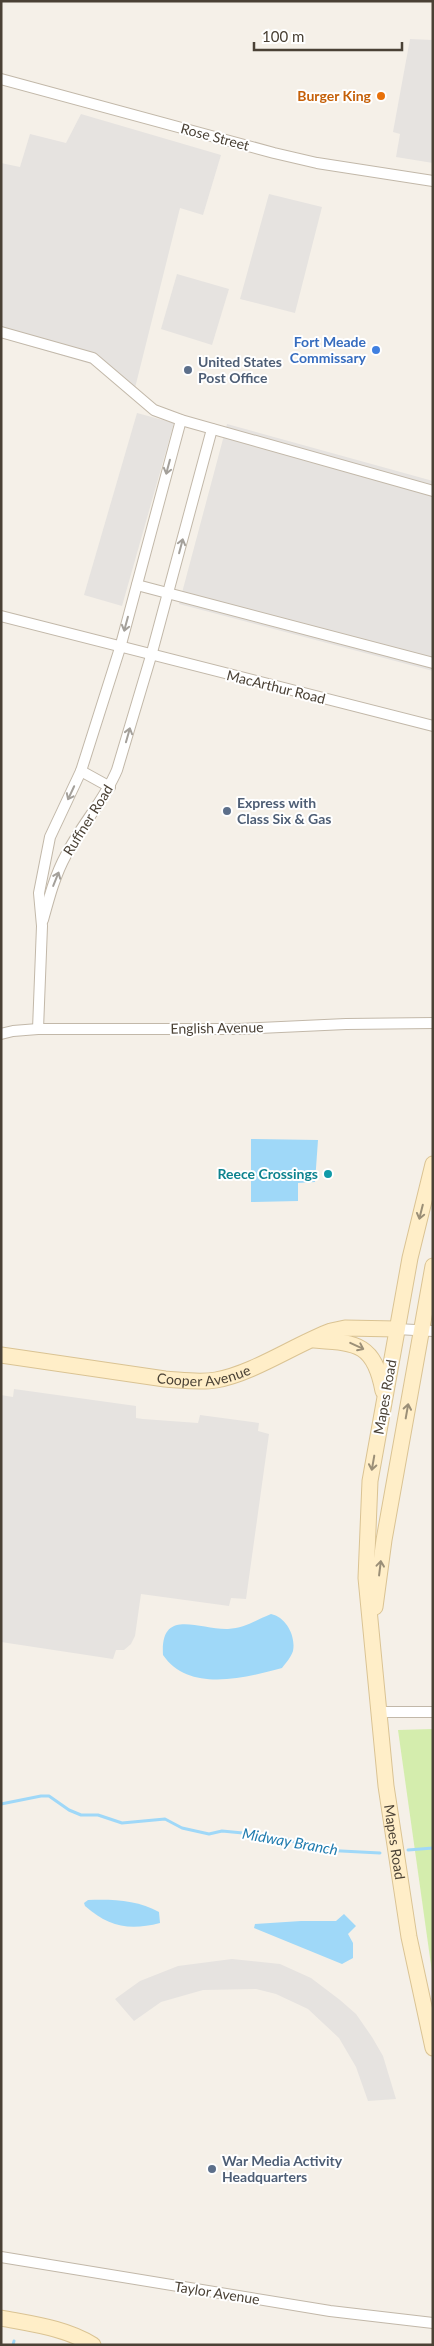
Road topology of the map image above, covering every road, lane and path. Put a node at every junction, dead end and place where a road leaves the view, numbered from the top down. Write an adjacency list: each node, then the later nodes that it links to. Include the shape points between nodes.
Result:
1 (1, 79): 2 (street, Rose Street, via 281,155)
2 (433, 181)
3 (1, 332): 4 (street, via 93,358 154,410)
4 (181, 420): 5 (street); 7 (street, Ruffner Road, one-way to 7)
5 (212, 429): 6 (street); 8 (street, Ruffner Road, one-way to 5)
6 (433, 491)
7 (137, 585): 8 (street); 10 (street, Ruffner Road, one-way to 10)
8 (168, 593): 11 (street, Ruffner Road); 12 (street)
9 (1, 616): 10 (street)
10 (120, 648): 11 (street, MacArthur Road); 14 (street, Ruffner Road)
11 (151, 656): 13 (street, MacArthur Road); 15 (street, Ruffner Road, one-way to 11)
12 (433, 663)
13 (433, 726)
14 (81, 771): 15 (street); 16 (street, Ruffner Road, one-way to 16)
15 (110, 787): 17 (street, Ruffner Road)
16 (48, 846): 17 (street); 18 (street, Ruffner Road, via 39,893)
17 (65, 855): 18 (street, Ruffner Road, one-way to 17)
18 (42, 926): 20 (street, Ruffner Road)
19 (433, 1023): 20 (street, English Avenue, via 238,1029)
20 (38, 1029): 21 (street, English Avenue)
21 (1, 1034)
22 (433, 1164): 24 (street, Mapes Road, one-way to 24)
23 (432, 1276): 25 (street, Mapes Road)
24 (397, 1329): 25 (street); 26 (street, Cooper Avenue, via 345,1328); 28 (street, Mapes Road)
25 (427, 1330): 29 (street, Mapes Road, one-way to 25, via 384,1540)
26 (310, 1339): 27 (street, Cooper Avenue, via 239,1373 208,1381 165,1379); 28 (street, one-way to 28, via 354,1344 366,1351 376,1364)
27 (1, 1354)
28 (384, 1401): 29 (street, Mapes Road, one-way to 29, via 370,1481 366,1578)
29 (371, 1633): 30 (street, Mapes Road)
30 (379, 1712): 31 (street); 32 (street, Mapes Road, via 386,1786 409,1937)
31 (433, 1712)
32 (433, 2048)
33 (1, 2257): 35 (street, Taylor Avenue, via 330,2311)
34 (1, 2318): 36 (street, via 38,2324 80,2337)
35 (433, 2322)
36 (93, 2345)

